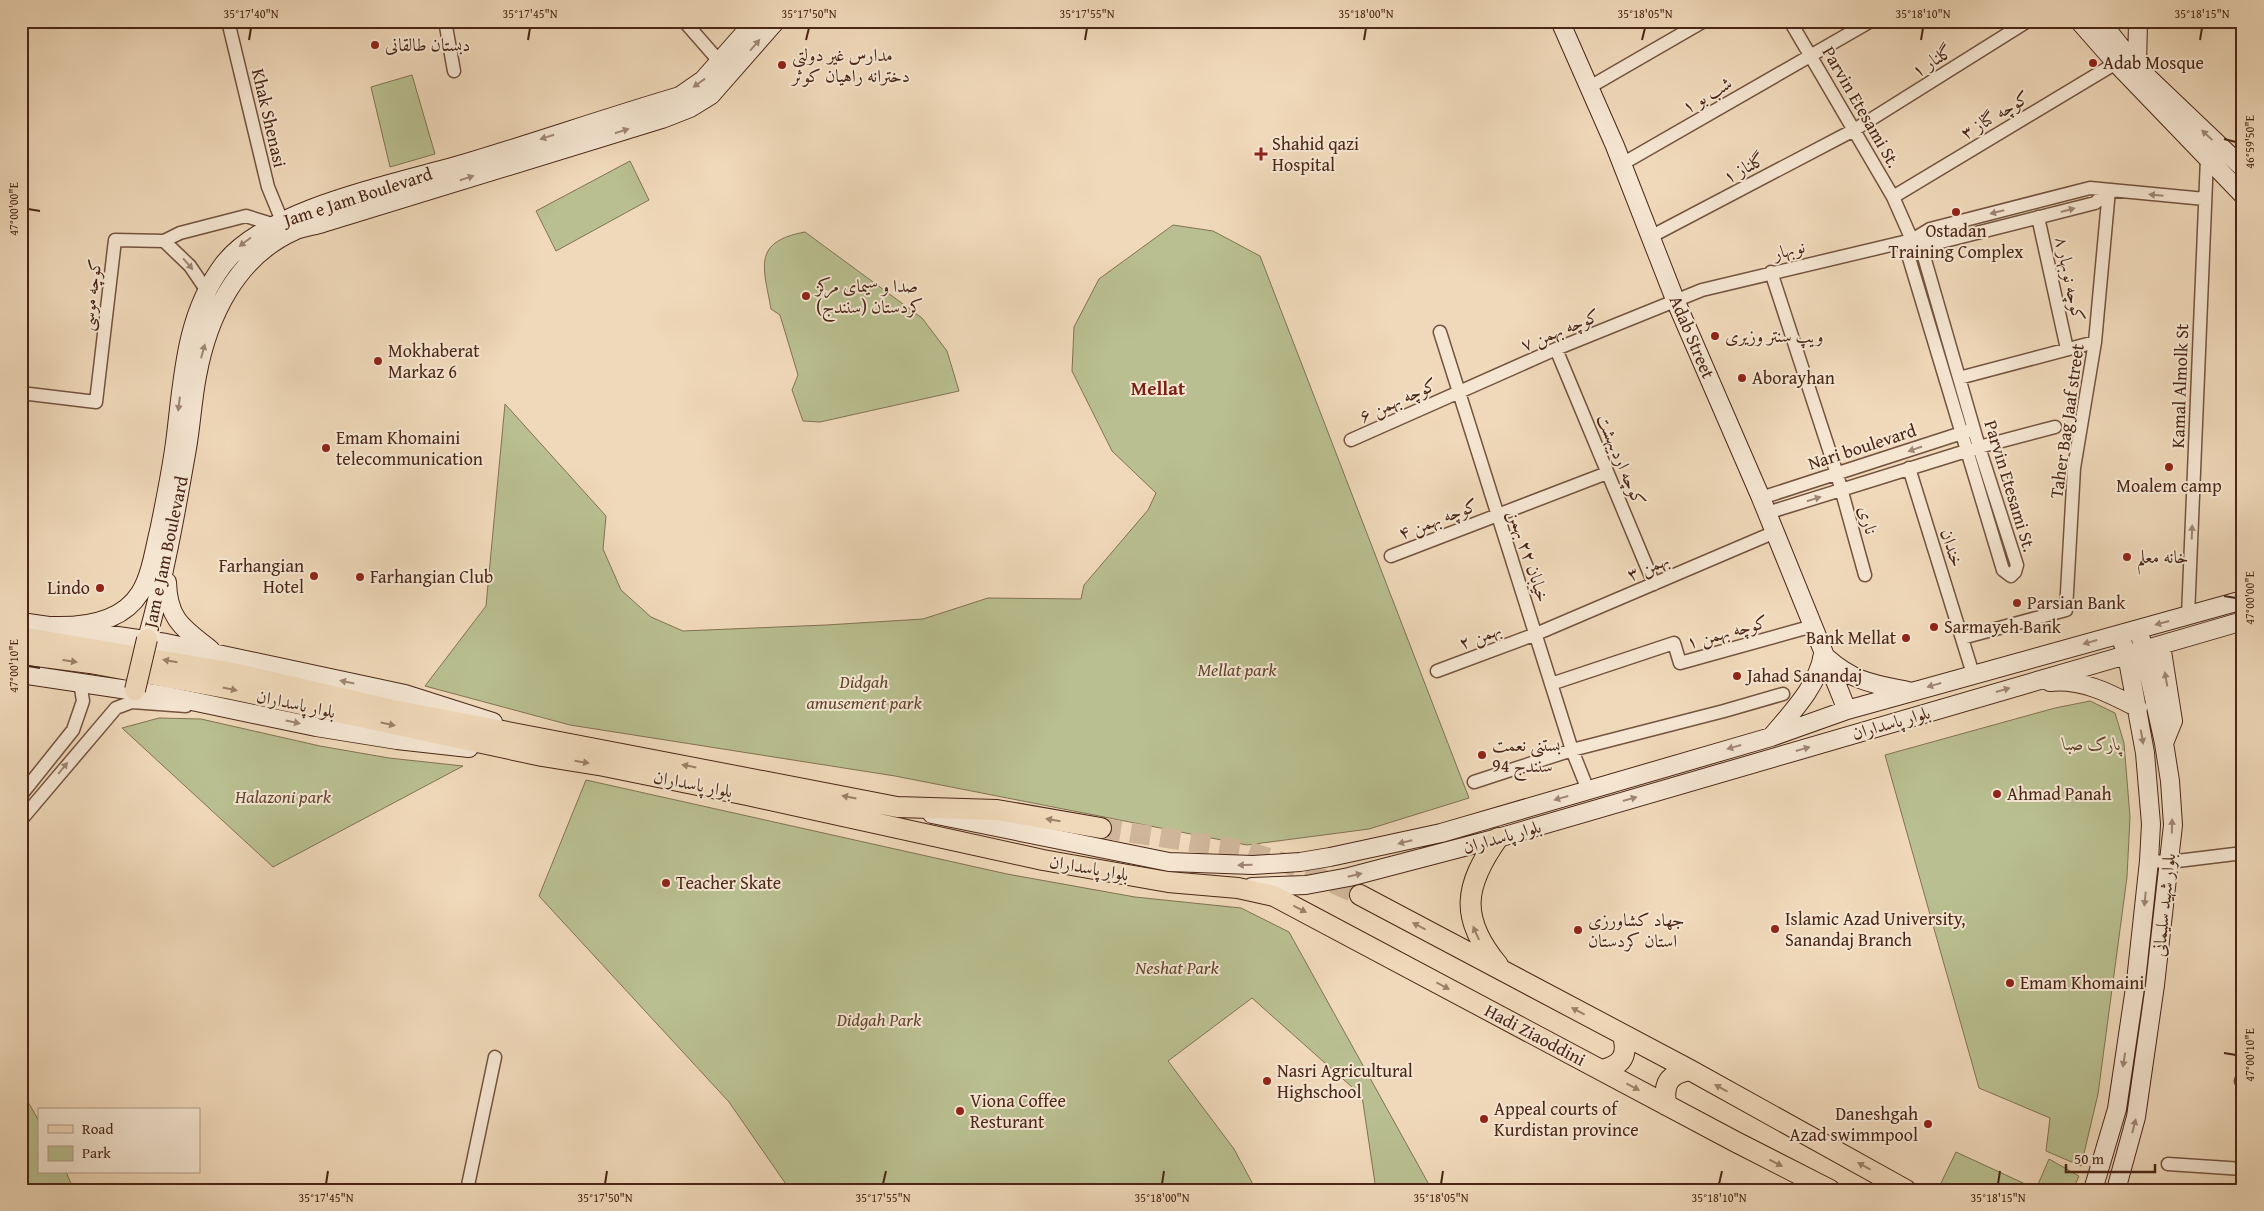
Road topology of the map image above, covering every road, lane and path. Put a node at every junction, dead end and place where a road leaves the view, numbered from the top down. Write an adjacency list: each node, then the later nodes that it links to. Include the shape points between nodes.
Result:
1 (228, 21): 29 (street, Khak Shenasi)
2 (445, 21): 18 (street)
3 (684, 21): 15 (street)
4 (755, 21): 15 (main road, Jam e Jam Boulevard)
5 (776, 21): 40 (main road, Jam e Jam Boulevard, one-way to 5, via 226,293 256,255 276,241 295,230 685,110 711,95)
6 (1560, 21): 19 (main road, Adab Street)
7 (1704, 21): 19 (street)
8 (1790, 21): 14 (street, Parvin Etesami St.)
9 (1871, 21): 14 (street, شب بو ۱)
10 (2028, 21): 20 (street, گلنار ۱)
11 (2079, 21): 16 (main road)
12 (2100, 21): 17 (main road)
13 (2138, 21): 17 (main road)
14 (1810, 56): 20 (street, Parvin Etesami St.); 22 (street, شب بو ۱)
15 (719, 61): 29 (main road, Jam e Jam Boulevard, one-way to 29, via 703,80 680,96 456,166 384,185)
16 (2116, 63): 21 (main road); 26 (street, کوچه گناز ۳)
17 (2137, 67): 23 (main road, one-way to 17)
18 (454, 71)
19 (1588, 88): 22 (main road, Adab Street)
20 (1854, 130): 26 (street, Parvin Etesami St.); 30 (street, گلناز ۱)
21 (2207, 158): 25 (main road); 27 (street, Kamal Almolk St)
22 (1622, 164): 30 (main road, Adab Street)
23 (2243, 168)
24 (2109, 190): 27 (street, نوبهار, one-way to 24); 28 (street, نوبهار, one-way to 24, via 2095,202); 31 (street, نوبهار, one-way to 31, via 2090,188 1930,229); 37 (street, Taher Bag Jaaf street)
25 (2243, 195)
26 (1893, 197): 31 (street, Parvin Etesami St.)
27 (2205, 199): 61 (street, Kamal Almolk St, one-way to 27)
28 (2038, 217): 31 (street, نوبهار, via 1933,244); 39 (street, کوچه نوبهار ۸)
29 (279, 223): 32 (street, via 246,216 180,233); 34 (main road, Jam e Jam Boulevard, one-way to 34, via 237,248)
30 (1652, 236): 35 (main road, Adab Street)
31 (1912, 240): 33 (street, نوبهار); 41 (street, Parvin Etesami St., via 1923,253); 46 (street, Parvin Etesami St., via 1909,258)
32 (164, 242): 34 (street, one-way to 34, via 190,266); 43 (street, کوچه موسی, via 115,240 96,402)
33 (1771, 272): 35 (street, نوبهار, via 1702,290); 51 (street, ناری)
34 (207, 291): 40 (main road, Jam e Jam Boulevard, via 188,342)
35 (1676, 302): 38 (street, کوچه بهمن ۷); 53 (main road, Adab Street)
36 (1440, 332): 42 (street, خیابان ۲۲ بهمن)
37 (2096, 342): 39 (street); 70 (street, Taher Bag Jaaf street, via 2074,468 2066,610)
38 (1556, 349): 42 (street, کوچه بهمن ۷); 50 (street, کوچه اردیبهشت)
39 (2067, 349): 41 (street)
40 (190, 376): 57 (main road, Jam e Jam Boulevard, via 189,441); 64 (main road, Jam e Jam Boulevard, one-way to 64, via 150,572 140,594 120,612 99,622 73,627)
41 (1959, 378): 45 (street, Parvin Etesami St.)
42 (1459, 392): 47 (street, کوچه بهمن ۶); 54 (street, خیابان ۲۲ بهمن)
43 (21, 393)
44 (2055, 427): 48 (street)
45 (1974, 429): 46 (street, Nari boulevard); 48 (street, Parvin Etesami St.)
46 (1961, 433): 48 (street, Parvin Etesami St.); 51 (street, Nari boulevard, one-way to 51)
47 (1351, 440)
48 (1974, 448): 48 (street, Parvin Etesami St., via 2003,570 2011,576 2017,565); 49 (street)
49 (1909, 468): 52 (street); 70 (street, خندان)
50 (1608, 473): 54 (street, کوچه بهمن ۴); 59 (street, کوچه اردیبهشت)
51 (1837, 474): 52 (street, ناری); 53 (street, Nari boulevard)
52 (1842, 491): 53 (street, one-way to 52); 58 (street, ناری)
53 (1764, 506): 55 (main road, Adab Street)
54 (1498, 515): 56 (street, کوچه بهمن ۴); 67 (street, خیابان ۲۲ بهمن)
55 (1775, 532): 59 (street, بهمن ۳); 65 (main road, Adab Street)
56 (1391, 556)
57 (166, 562): 71 (main road, Jam e Jam Boulevard); 74 (main road, via 170,611 183,628)
58 (1865, 576)
59 (1654, 584): 67 (street, بهمن ۳)
60 (2243, 600): 61 (main road, بلوار پاسداران)
61 (2188, 616): 66 (main road, بلوار پاسداران, one-way to 66)
62 (2243, 621): 72 (main road, بلوار پاسداران)
63 (21, 622): 64 (main road)
64 (52, 626): 71 (main road)
65 (1813, 626): 75 (main road, Adab Street); 82 (street, کوچه بهمن ۱, via 1680,663 1674,643)
66 (2137, 629): 68 (main road, بلوار پاسداران); 72 (main road, بلوار شهید سلیمانی)
67 (1536, 634): 77 (street, بهمن ۲); 82 (street, خیابان ۲۲ بهمن)
68 (2119, 634): 76 (main road, بلوار شهید سلیمانی); 79 (main road, بلوار پاسداران, one-way to 79)
69 (21, 637): 90 (main road, بلوار پاسداران, one-way to 69, via 234,673)
70 (1962, 638): 79 (street, خندان)
71 (148, 639): 74 (main road); 83 (main road, bridge)
72 (2153, 647): 76 (main road, بلوار پاسداران); 103 (main road, بلوار شهید سلیمانی, one-way to 72, via 2173,825 2170,781)
73 (21, 654): 90 (main road, بلوار پاسداران, one-way to 90, via 174,678)
74 (215, 654): 90 (main road, one-way to 74, via 405,694)
75 (1823, 654): 84 (main road, via 1844,673 1870,683); 88 (main road, Adab Street); 89 (main road, via 1810,686)
76 (2127, 655): 81 (main road, بلوار پاسداران); 87 (main road, بلوار شهید سلیمانی)
77 (1438, 671)
78 (21, 674): 80 (main road)
79 (1973, 674): 84 (main road, بلوار پاسداران, one-way to 84)
80 (80, 682): 83 (main road); 92 (street, via 83,701 73,730)
81 (2027, 683): 87 (main road, via 2061,681 2084,684 2104,690); 100 (main road, بلوار پاسداران, one-way to 81)
82 (1551, 684): 91 (street, خیابان ۲۲ بهمن)
83 (135, 690): 86 (main road)
84 (1911, 692): 88 (main road, بلوار پاسداران)
85 (1783, 694): 91 (street)
86 (210, 704): 90 (main road, one-way to 90, via 316,727 397,740); 94 (street, one-way to 86, via 116,708 132,702 182,706)
87 (2138, 708): 102 (main road, بلوار شهید سلیمانی, one-way to 102, via 2152,824)
88 (1847, 710): 89 (main road, بلوار پاسداران)
89 (1771, 736): 95 (main road, بلوار پاسداران, one-way to 95)
90 (544, 747): 97 (main road, بلوار پاسداران, one-way to 90); 104 (main road, بلوار پاسداران, one-way to 104, via 604,766 1043,860 1168,882)
91 (1572, 750): 93 (street); 95 (street, خیابان ۲۲ بهمن)
92 (37, 775): 94 (street); 96 (street)
93 (1474, 782)
94 (50, 785): 98 (street)
95 (1588, 790): 97 (main road, بلوار پاسداران, one-way to 97, via 1393,845 1300,862 1253,865 1169,862)
96 (21, 795)
97 (897, 807): 99 (main road, one-way to 97, via 996,810)
98 (21, 820)
99 (1100, 828)
100 (1498, 838): 104 (main road, بلوار پاسداران, one-way to 100, via 1306,885 1400,865); 106 (main road, one-way to 100, via 1482,946 1473,926 1471,904 1481,862)
101 (2243, 853): 103 (street)
102 (2149, 862): 103 (street); 117 (main road, بلوار شهید سلیمانی, one-way to 117, via 2117,1110)
103 (2170, 862): 118 (main road, بلوار شهید سلیمانی, one-way to 103, via 2136,1117)
104 (1238, 888): 109 (main road, Hadi Ziaoddini, one-way to 109, via 1274,896 1305,911)
105 (1360, 895): 106 (main road, one-way to 105)
106 (1504, 972): 107 (main road, one-way to 106)
107 (1623, 1034): 109 (main road, via 1626,1046 1623,1058 1614,1067); 110 (main road)
108 (495, 1058): 114 (street)
109 (1602, 1070): 111 (main road, Hadi Ziaoddini, one-way to 111)
110 (1690, 1070): 111 (main road, via 1678,1073 1668,1081 1664,1092); 116 (main road, one-way to 110)
111 (1666, 1104): 115 (main road, Hadi Ziaoddini, one-way to 115)
112 (2168, 1164): 113 (street)
113 (2243, 1169)
114 (467, 1190)
115 (1830, 1190)
116 (1906, 1190)
117 (2092, 1190)
118 (2116, 1190)

